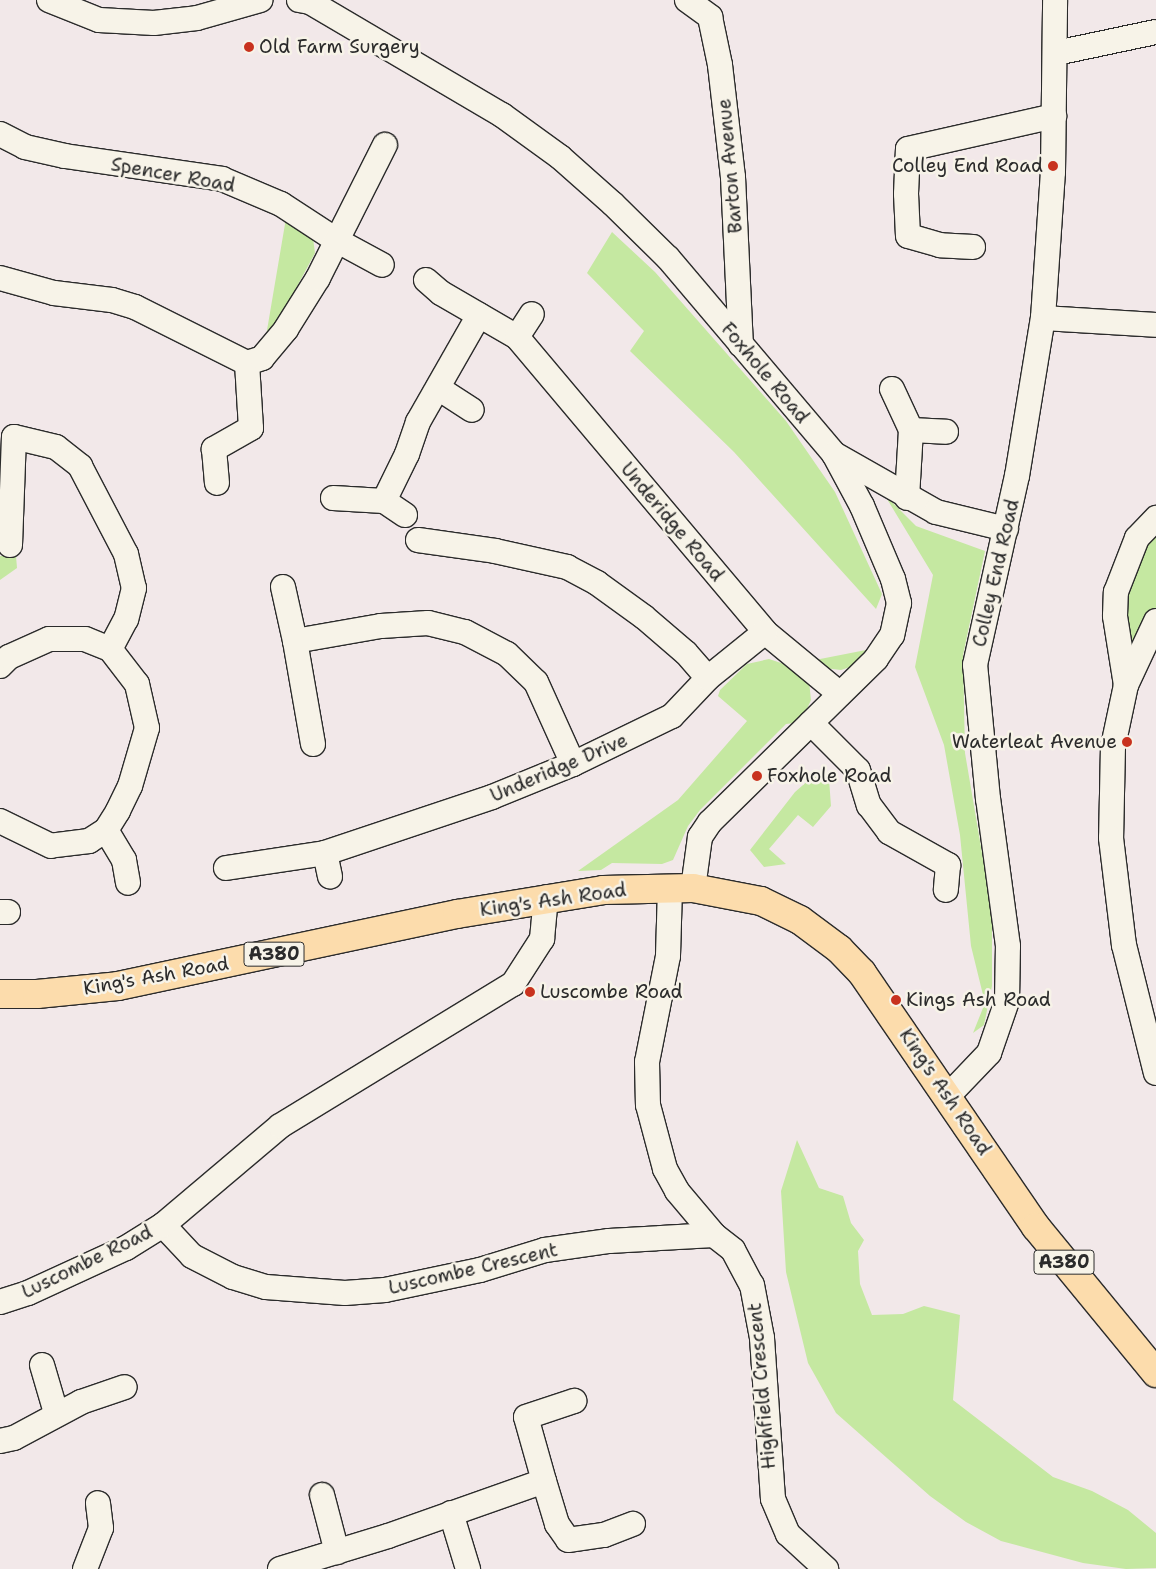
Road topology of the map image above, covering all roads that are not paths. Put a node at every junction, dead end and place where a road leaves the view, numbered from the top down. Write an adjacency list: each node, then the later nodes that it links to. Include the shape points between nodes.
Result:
1 (49, 0): 2 (street, via 98,20 154,23 197,18)
2 (260, 0)
3 (687, 0): 21 (street, Barton Avenue, via 710,17 720,65 734,187)
4 (1055, 0): 7 (street, Colley End Road)
5 (307, 1): 21 (street, Foxhole Road, via 502,115 560,157 668,258)
6 (1156, 32): 7 (street)
7 (1056, 53): 8 (street, Colley End Road)
8 (1054, 116): 12 (street, via 908,149 908,236 940,245); 18 (street, Colley End Road)
9 (0, 134): 11 (street, Spencer Road, via 25,147 65,156 222,179 281,204)
10 (385, 145): 11 (street)
11 (336, 240): 13 (street, Spencer Road); 22 (street, via 318,278 275,346 262,358)
12 (973, 247)
13 (382, 265)
14 (0, 278): 22 (street, via 54,293 112,300 135,307)
15 (426, 280): 17 (street, Underidge Road, via 441,293)
16 (532, 314): 20 (street)
17 (479, 315): 20 (street, Underidge Road); 23 (street)
18 (1044, 318): 19 (street); 36 (street, Colley End Road, via 1030,410)
19 (1156, 325)
20 (517, 337): 41 (street, Underidge Road)
21 (741, 345): 29 (street, Foxhole Road)
22 (247, 363): 30 (street, via 251,428 214,448)
23 (438, 388): 25 (street); 33 (street, via 418,422 408,454)
24 (892, 389): 26 (street)
25 (472, 410)
26 (911, 430): 27 (street); 32 (street)
27 (946, 432)
28 (7, 436): 38 (street); 43 (street, via 56,447 80,466 126,554 134,588 126,619)
29 (834, 454): 32 (street); 47 (street, Foxhole Road, via 862,506 893,579 899,603 897,622 886,646)
30 (217, 483)
31 (333, 498): 33 (street)
32 (907, 498): 36 (street, via 936,512)
33 (384, 501): 34 (street)
34 (405, 515)
35 (1156, 518): 46 (street, via 1137,538 1116,592 1115,616)
36 (1006, 529): 60 (street, Colley End Road, via 975,665 988,799 1008,946 1007,1001 989,1052)
37 (418, 540): 45 (street, via 504,553 567,567 597,583 644,617 686,653)
38 (10, 545)
39 (283, 588): 42 (street)
40 (1156, 621): 46 (street)
41 (765, 632): 45 (street, Underidge Drive); 47 (street, Underidge Road)
42 (295, 641): 49 (street); 50 (street, via 381,626 428,623 465,632 507,654 536,682)
43 (110, 649): 44 (street, via 85,639 49,639 9,657); 52 (street, via 137,684 147,728 130,786)
44 (0, 666)
45 (708, 678): 50 (street, Underidge Drive, via 672,716)
46 (1126, 685): 59 (street, via 1113,746 1111,838 1124,945)
47 (840, 694): 48 (street, Foxhole Road)
48 (811, 723): 55 (street, Foxhole Road, via 710,822 700,837); 56 (street, via 858,770 869,805 889,832 948,865)
49 (313, 744)
50 (573, 764): 53 (street, Underidge Drive, via 328,864)
51 (0, 821): 52 (street, via 52,846 89,841)
52 (106, 830): 54 (street, via 124,860)
53 (226, 868)
54 (128, 883)
55 (681, 888): 57 (highway, King's Ash Road / A380, via 603,890); 60 (highway, King's Ash Road / A380, via 761,901 800,920 839,949 862,973); 62 (street, Highfield Crescent, via 647,1062 648,1105 665,1169 677,1191)
56 (946, 890)
57 (546, 897): 58 (highway, King's Ash Road / A380, via 118,986 37,994); 61 (street, Luscombe Road, via 542,939 513,984 280,1126)
58 (0, 994)
59 (1156, 1073)
60 (947, 1097): 65 (highway, King's Ash Road / A380, via 1036,1227)
61 (162, 1225): 62 (street, Luscombe Crescent, via 192,1256 233,1277 266,1287 345,1293 385,1290 480,1270 545,1250 609,1241); 63 (street, Luscombe Road, via 126,1248 28,1293)
62 (714, 1236): 79 (street, Highfield Crescent, via 733,1250 752,1285 762,1338 773,1499 788,1534)
63 (0, 1302)
64 (42, 1365): 68 (street)
65 (1156, 1373)
66 (125, 1387): 68 (street)
67 (574, 1401): 70 (street, via 526,1417)
68 (56, 1413): 69 (street, via 14,1438)
69 (0, 1441)
70 (544, 1481): 73 (street); 74 (street, via 557,1524 568,1540 604,1536)
71 (322, 1495): 75 (street)
72 (98, 1503): 76 (street, via 102,1528)
73 (451, 1513): 75 (street); 78 (street)
74 (633, 1524)
75 (338, 1552): 77 (street)
76 (86, 1569)
77 (280, 1569)
78 (468, 1569)
79 (826, 1569)

